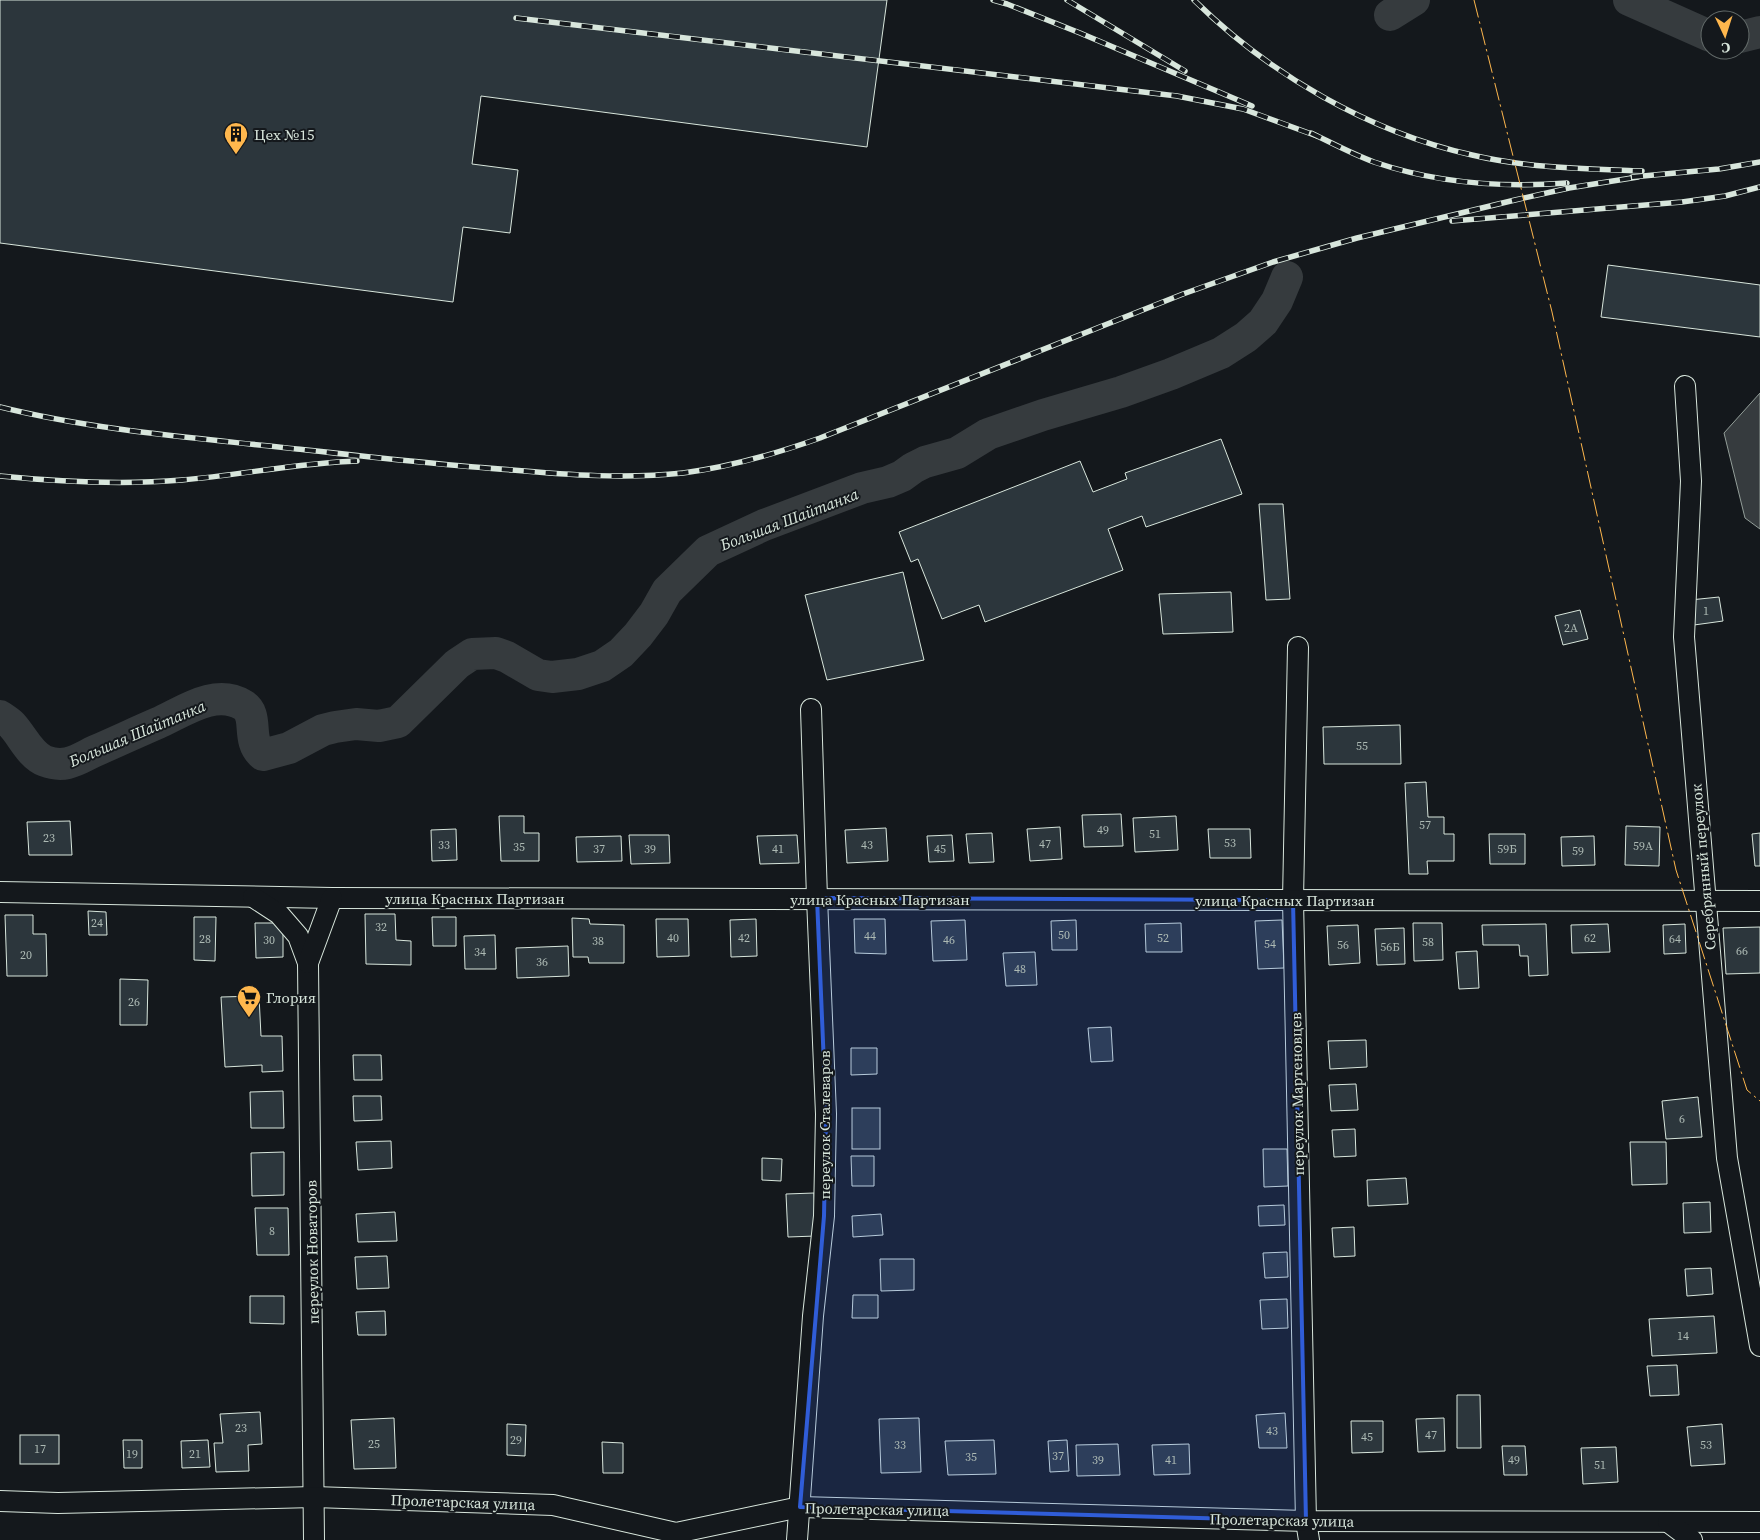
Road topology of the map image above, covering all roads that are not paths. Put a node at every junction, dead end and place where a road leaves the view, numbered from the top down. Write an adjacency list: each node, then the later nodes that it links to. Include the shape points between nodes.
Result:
1 (1685, 386): 9 (street, Серебрянный переулок, via 1691,481 1684,636)
2 (1298, 647): 8 (street, переулок Мартеновцев)
3 (811, 709): 7 (street, переулок Сталеваров)
4 (0, 892): 5 (street, улица Красных Партизан)
5 (253, 897): 6 (street, улица Красных Партизан); 11 (street, via 279,914 298,936)
6 (332, 898): 7 (street, улица Красных Партизан); 11 (street)
7 (816, 898): 8 (street, улица Красных Партизан); 15 (street, переулок Сталеваров, via 826,1114 824,1216 813,1316)
8 (1293, 900): 9 (street, улица Красных Партизан); 18 (street, переулок Мартеновцев)
9 (1706, 901): 10 (street, улица Красных Партизан); 12 (street, Серебрянный переулок, via 1727,1158)
10 (1760, 901)
11 (308, 963): 13 (street, переулок Новаторов)
12 (1760, 1346)
13 (314, 1498): 14 (street, Пролетарская улица, via 58,1504); 15 (street, Пролетарская улица, via 553,1505 676,1533); 19 (street, переулок Новаторов)
14 (0, 1501)
15 (800, 1507): 18 (street, Пролетарская улица); 20 (street, переулок Сталеваров)
16 (1668, 1522): 17 (street, Пролетарская улица); 18 (street, Пролетарская улица); 21 (street)
17 (1760, 1522)
18 (1307, 1530)
19 (314, 1540)
20 (797, 1540)
21 (1692, 1540)

